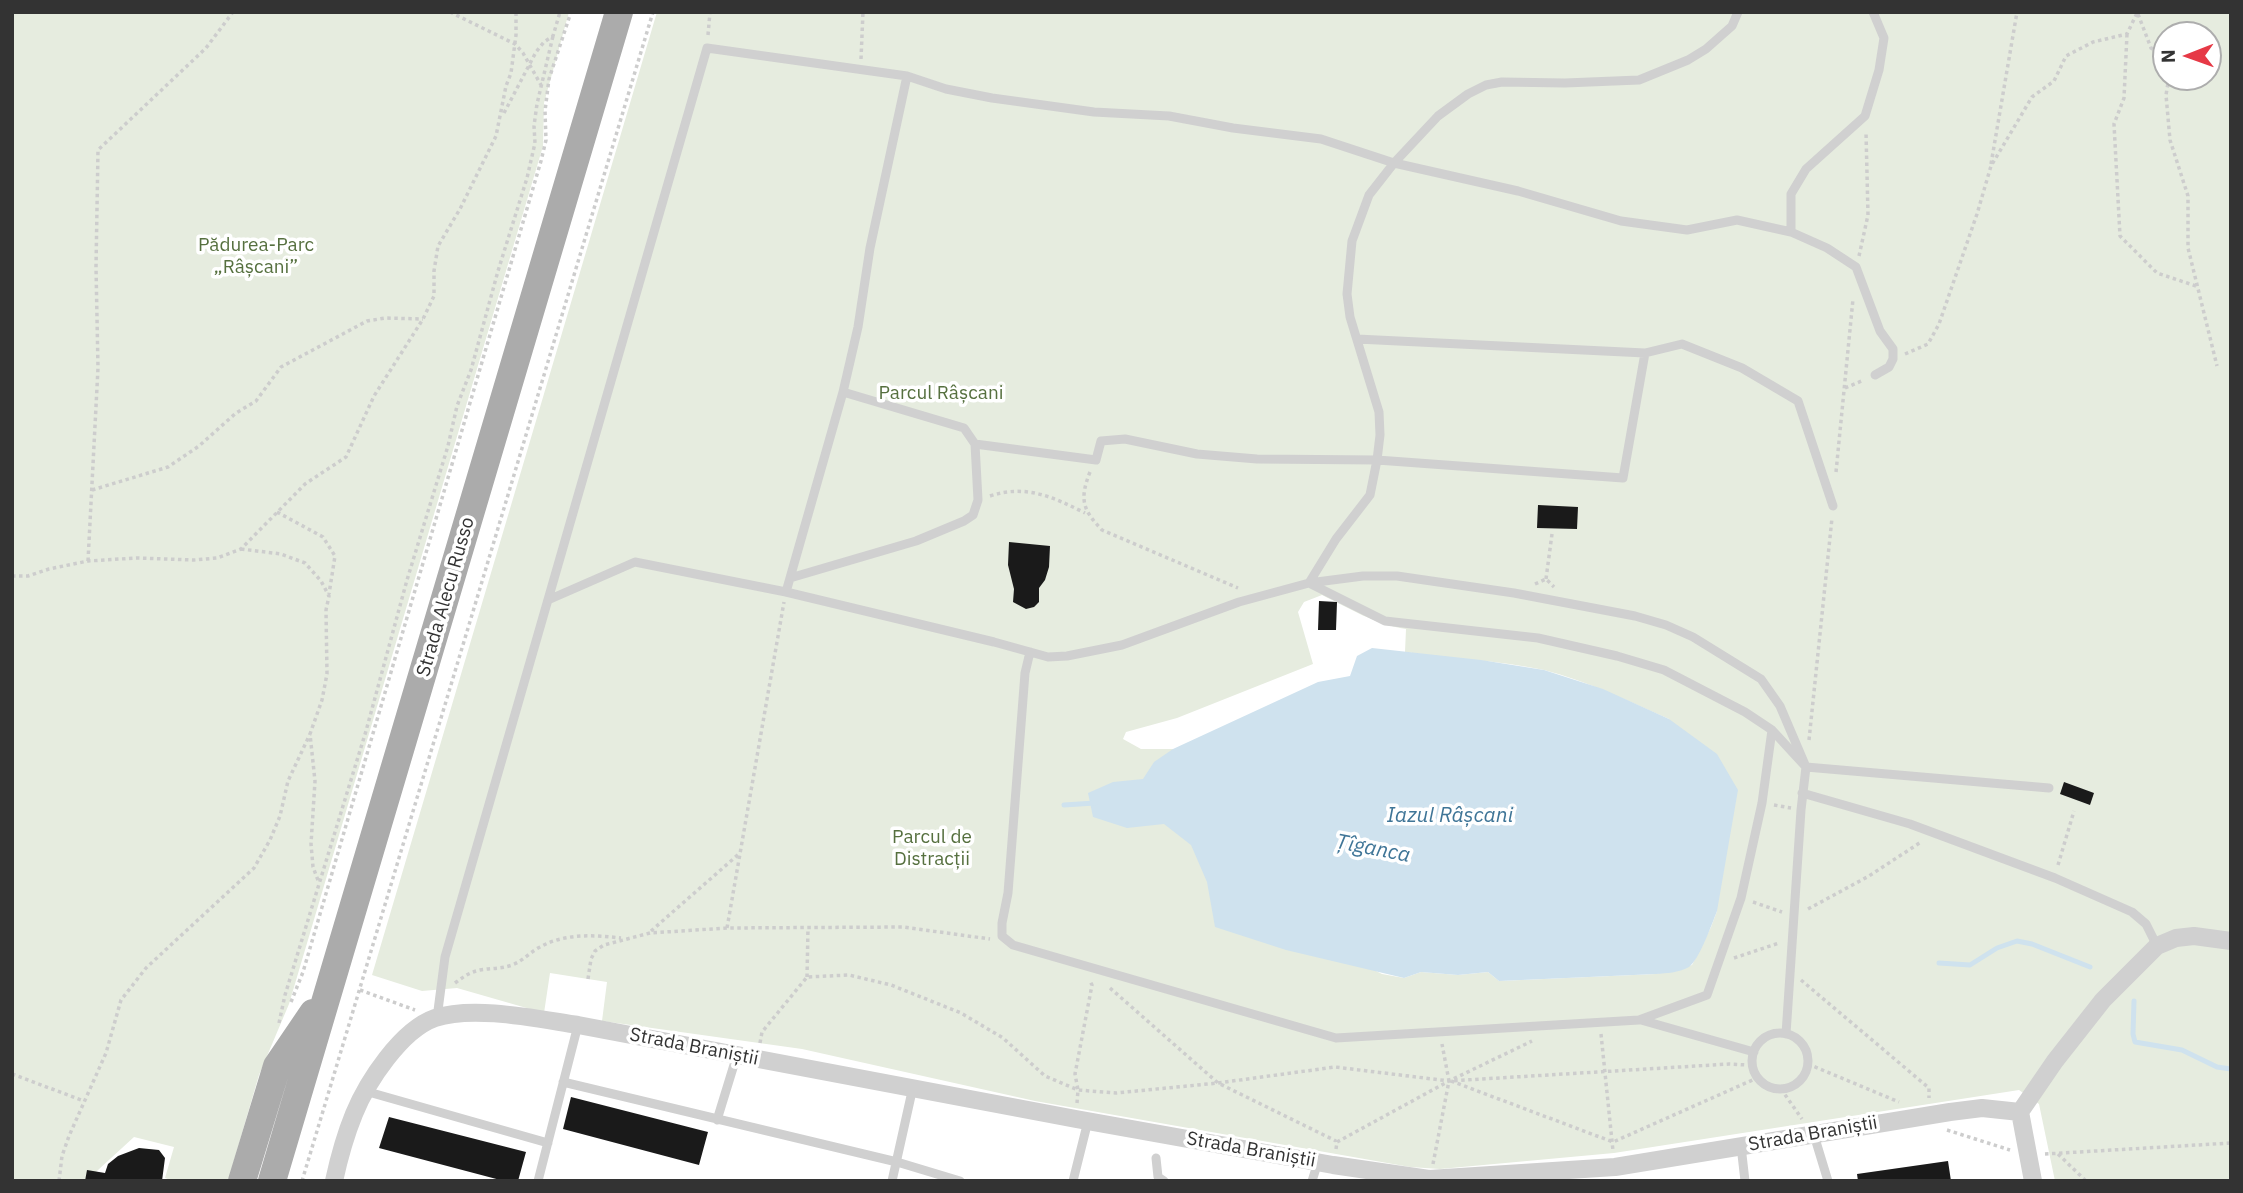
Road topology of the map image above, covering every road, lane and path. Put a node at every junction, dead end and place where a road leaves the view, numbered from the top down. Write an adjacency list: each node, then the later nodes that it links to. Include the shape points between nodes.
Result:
1 (233, 12): 42 (path, via 206,48 98,150 98,368)
2 (450, 12): 16 (path)
3 (516, 12): 16 (path)
4 (560, 12): 15 (path)
5 (571, 12): 92 (path, via 549,79 541,161 303,972)
6 (619, 12): 86 (main road, Strada Alecu Russo)
7 (653, 12): 87 (path)
8 (710, 12): 17 (path)
9 (863, 12): 20 (path)
10 (1738, 12): 26 (lane, via 1732,26 1706,49 1639,80 1486,85 1438,116)
11 (1873, 12): 24 (lane, via 1884,38)
12 (2017, 12): 27 (path)
13 (2137, 13): 14 (path); 18 (path)
14 (2127, 34): 27 (path, via 2093,42 2066,56 2054,81 2032,97); 30 (path, via 2123,98 2114,124 2120,236 2157,272)
15 (553, 36): 19 (path); 22 (path)
16 (515, 44): 19 (path); 25 (path)
17 (707, 48): 20 (lane); 57 (lane)
18 (2152, 49)
19 (530, 65): 22 (path); 25 (path)
20 (861, 70): 21 (lane)
21 (907, 76): 26 (lane, via 992,98 1094,112 1169,116 1321,139); 38 (lane)
22 (541, 85): 70 (path, via 527,178)
23 (2167, 91): 30 (path, via 2170,140 2188,196 2189,248)
24 (1865, 116): 28 (lane, via 1806,169 1791,194); 29 (path, via 1868,215)
25 (501, 118): 31 (path, via 468,193 438,246 434,296)
26 (1394, 163): 28 (lane, via 1518,191 1621,221 1687,230 1737,220); 32 (lane, via 1369,195 1352,241 1347,294)
27 (1991, 166): 34 (path, via 1939,324 1928,344)
28 (1791, 232): 29 (lane)
29 (1856, 267): 34 (lane, via 1880,331 1893,349)
30 (2199, 287): 35 (path)
31 (423, 319): 42 (path, via 367,321 281,367 256,401 168,467); 45 (path, via 374,396 346,457 305,484)
32 (1357, 339): 33 (lane); 41 (lane, via 1379,412)
33 (1645, 353): 41 (lane, via 1623,478); 44 (lane, via 1682,344 1742,368 1798,401)
34 (1893, 359): 36 (lane)
35 (2217, 366)
36 (1875, 375): 37 (path)
37 (1844, 388)
38 (843, 392): 39 (lane, via 964,428); 51 (lane)
39 (975, 444): 40 (lane); 43 (lane)
40 (1096, 460): 41 (lane, via 1101,441 1125,439 1230,457); 46 (path, via 1084,496)
41 (1377, 460): 53 (lane, via 1370,495)
42 (92, 490): 49 (path)
43 (978, 500): 46 (path, via 1005,491 1030,492 1056,498); 51 (lane, via 972,515 916,541)
44 (1833, 506)
45 (277, 512): 48 (path); 55 (path, via 323,537 335,556)
46 (1087, 514): 56 (path, via 1102,530)
47 (1552, 534): 52 (path)
48 (241, 549): 49 (path, via 194,560); 55 (path, via 281,554 305,563)
49 (88, 561): 50 (path)
50 (12, 576)
51 (790, 578): 54 (lane)
52 (1546, 579)
53 (1309, 583): 56 (lane); 59 (lane, via 1385,621 1538,638 1664,670); 61 (lane, via 1396,576 1514,593 1666,625 1761,679 1780,706)
54 (786, 592): 57 (lane, via 635,562); 58 (lane); 68 (path)
55 (329, 596): 60 (path, via 327,674)
56 (1259, 597): 58 (lane, via 1122,645 1067,656)
57 (548, 600): 88 (lane, via 445,957)
58 (1030, 652): 76 (lane)
59 (1772, 730): 61 (lane); 64 (lane)
60 (310, 734): 70 (path, via 315,781 311,844); 113 (path, via 288,782 270,840 254,867 146,968 121,1000 106,1052)
61 (1806, 767): 62 (lane); 63 (lane)
62 (2049, 788)
63 (1802, 793): 65 (lane); 67 (lane)
64 (1762, 803): 65 (path); 71 (lane)
65 (1801, 810): 72 (lane)
66 (2074, 811): 69 (path)
67 (1935, 833): 69 (lane); 72 (path)
68 (740, 852): 73 (path); 75 (path)
69 (2055, 877): 80 (lane, via 2132,912 2146,924)
70 (320, 885): 94 (path)
71 (1741, 898): 72 (path); 81 (lane)
72 (1794, 917): 78 (lane)
73 (727, 928): 74 (path); 75 (path)
74 (808, 928): 76 (path, via 903,927 990,940); 84 (path)
75 (649, 933): 77 (path)
76 (1002, 936): 82 (lane, via 1013,945)
77 (623, 938): 85 (path, via 595,951); 88 (path, via 594,935 549,942 516,964 480,970)
78 (1793, 938): 81 (path); 83 (lane)
79 (2231, 942): 80 (street, via 2194,936)
80 (2157, 946): 114 (street, via 2103,1000)
81 (1718, 963): 90 (lane, via 1707,995)
82 (1085, 965): 96 (lane, via 1336,1038); 108 (path); 111 (path, via 1092,985 1075,1074)
83 (1790, 971): 97 (lane); 115 (path, via 1929,1088)
84 (807, 976): 95 (path); 111 (path, via 849,975 891,985 961,1013 1003,1038 1045,1076)
85 (588, 979)
86 (328, 990): 132 (main road, via 277,1066); 133 (main road, Strada Alecu Russo)
87 (360, 990): 89 (path); 134 (path)
88 (439, 993): 89 (lane)
89 (437, 1018): 93 (street, Strada Braniștii, via 487,1013); 112 (street, Strada Braniștii, via 401,1043)
90 (1639, 1020): 91 (lane); 99 (lane)
91 (1599, 1022): 96 (lane); 103 (path)
92 (283, 1023)
93 (578, 1025): 100 (street, Strada Braniștii); 107 (lane)
94 (278, 1028)
95 (762, 1032)
96 (1440, 1032): 106 (path)
97 (1786, 1034): 99 (lane, via 1770,1035); 101 (lane, via 1800,1042)
98 (1538, 1038): 106 (path)
99 (1754, 1052): 102 (lane)
100 (737, 1055): 109 (street, Strada Braniștii); 116 (lane)
101 (1808, 1064): 110 (lane, via 1802,1079); 115 (path)
102 (1752, 1065): 103 (path); 105 (lane)
103 (1605, 1071): 106 (path); 120 (path)
104 (12, 1074): 113 (path)
105 (1757, 1077): 110 (lane); 120 (path)
106 (1450, 1081): 108 (path, via 1335,1067); 119 (path); 120 (path); 130 (path)
107 (563, 1082): 116 (lane); 121 (lane)
108 (1218, 1083): 111 (path, via 1116,1093); 119 (path)
109 (913, 1087): 117 (street, Strada Braniștii); 128 (lane)
110 (1780, 1089): 118 (path)
111 (1078, 1090): 117 (path)
112 (365, 1091): 121 (lane); 135 (street, Strada Braniștii, via 347,1132)
113 (84, 1101): 131 (path, via 62,1156)
114 (2020, 1112): 115 (street, Strada Braniștii, via 1982,1108); 125 (street)
115 (1928, 1114): 118 (street, Strada Braniștii); 125 (path, via 1938,1127)
116 (717, 1120): 128 (lane)
117 (1082, 1120): 129 (street, Strada Braniștii); 139 (lane)
118 (1814, 1135): 123 (street, Strada Braniștii); 143 (lane)
119 (1337, 1142): 129 (path)
120 (1613, 1142): 124 (path)
121 (548, 1143): 136 (lane)
122 (2231, 1143): 126 (path)
123 (1741, 1146): 130 (street, Strada Braniștii, via 1615,1167); 142 (lane)
124 (1614, 1153)
125 (2028, 1154): 126 (path); 144 (street)
126 (2057, 1154): 145 (path)
127 (1156, 1158): 140 (lane, via 1158,1177)
128 (897, 1161): 137 (lane); 138 (lane)
129 (1326, 1163): 130 (street, Strada Braniștii); 141 (lane)
130 (1429, 1180)
131 (59, 1181)
132 (242, 1181)
133 (272, 1181)
134 (302, 1181)
135 (334, 1181)
136 (538, 1181)
137 (892, 1181)
138 (960, 1181)
139 (1073, 1181)
140 (1164, 1181)
141 (1312, 1181)
142 (1745, 1181)
143 (1828, 1181)
144 (2033, 1181)
145 (2086, 1181)

